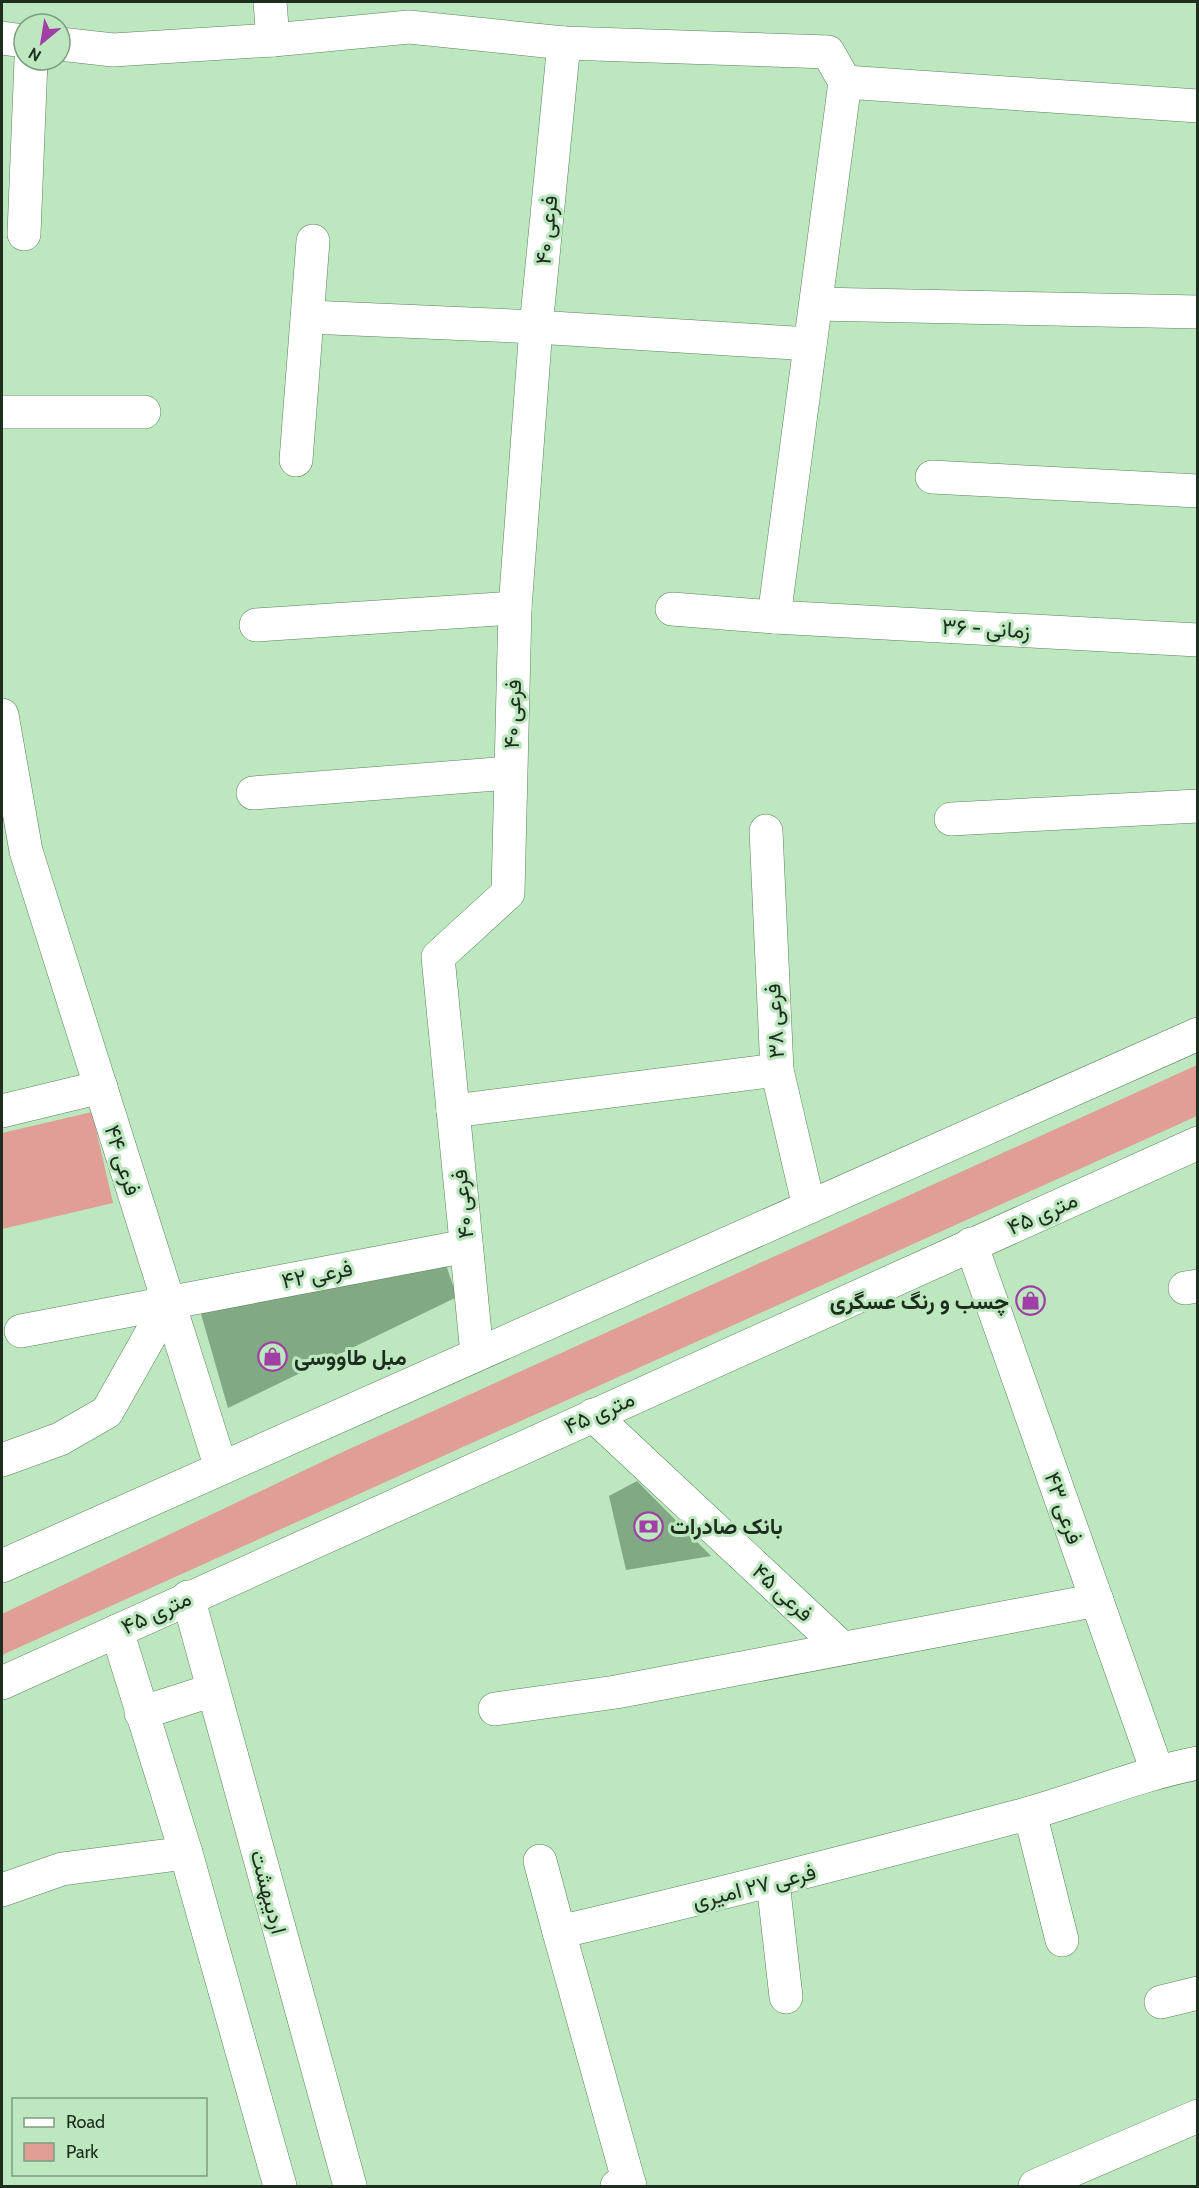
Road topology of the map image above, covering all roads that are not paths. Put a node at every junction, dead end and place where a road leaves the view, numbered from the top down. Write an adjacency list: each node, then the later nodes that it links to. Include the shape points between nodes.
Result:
1 (270, 2): 2 (street)
2 (273, 40): 3 (street, via 410,27); 4 (street, via 113,50)
3 (564, 43): 6 (street, via 828,52); 13 (street, فرعی ۴۰)
4 (72, 45)
5 (31, 72): 8 (street)
6 (845, 82): 7 (street); 10 (street)
7 (1197, 106)
8 (24, 234)
9 (313, 241): 12 (street)
10 (816, 304): 11 (street); 14 (street)
11 (1197, 312)
12 (309, 317): 13 (street); 17 (street)
13 (536, 327): 14 (street); 20 (street, فرعی ۴۰)
14 (810, 344): 22 (street)
15 (2, 412): 16 (street)
16 (144, 412)
17 (296, 460)
18 (932, 477): 19 (street)
19 (1197, 491)
20 (515, 608): 23 (street); 26 (street, فرعی ۴۰)
21 (672, 609): 22 (street, ۳۶ - زمانی)
22 (774, 617): 24 (street, ۳۶ - زمانی)
23 (255, 625)
24 (1197, 640)
25 (2, 715): 31 (street, فرعی ۴۴)
26 (510, 773): 27 (street); 36 (street, فرعی ۴۰, via 508,893 438,957)
27 (253, 793)
28 (1197, 806): 29 (street)
29 (951, 819)
30 (766, 831): 33 (street, فرعی ۳۸)
31 (14, 853): 34 (street, فرعی ۴۴)
32 (1197, 1034): 38 (street)
33 (777, 1070): 36 (street); 38 (street, فرعی ۳۸)
34 (100, 1087): 35 (street); 41 (street, فرعی ۴۴)
35 (2, 1111)
36 (453, 1111): 40 (street, فرعی ۴۰)
37 (1197, 1143): 39 (street, ۴۵ متری)
38 (809, 1207): 43 (street)
39 (971, 1244): 44 (street, ۴۵ متری); 49 (street, فرعی ۴۳)
40 (466, 1246): 41 (street, فرعی ۴۲); 43 (street, فرعی ۴۰)
41 (169, 1302): 42 (street, فرعی ۴۲); 45 (street, via 107,1412 60,1439); 46 (street, فرعی ۴۴)
42 (21, 1330)
43 (477, 1354): 46 (street)
44 (593, 1415): 48 (street, ۴۵ متری); 51 (street, فرعی ۴۵)
45 (2, 1460)
46 (221, 1468): 47 (street)
47 (2, 1566)
48 (188, 1597): 50 (street, ۴۵ متری); 53 (street, اردیبهشت)
49 (1097, 1600): 51 (street); 57 (street, فرعی ۴۳)
50 (117, 1631): 52 (street, ۴۵ متری); 55 (street)
51 (841, 1647): 54 (street, via 616,1692)
52 (2, 1683)
53 (213, 1690): 55 (street); 71 (street, اردیبهشت)
54 (495, 1709)
55 (141, 1713): 59 (street)
56 (1197, 1763): 57 (street, فرعی ۲۷ امیری)
57 (1157, 1771): 58 (street, فرعی ۲۷ امیری)
58 (1030, 1813): 61 (street, فرعی ۲۷ امیری); 64 (street)
59 (186, 1854): 62 (street, via 62,1869); 70 (street)
60 (540, 1861): 63 (street)
61 (773, 1882): 63 (street, فرعی ۲۷ امیری); 66 (street)
62 (2, 1890)
63 (559, 1932): 69 (street)
64 (1062, 1940)
65 (1197, 1993): 67 (street)
66 (786, 1997)
67 (1161, 2002)
68 (1197, 2116): 72 (street)
69 (625, 2186)
70 (280, 2187)
71 (350, 2187)
72 (1035, 2187)

